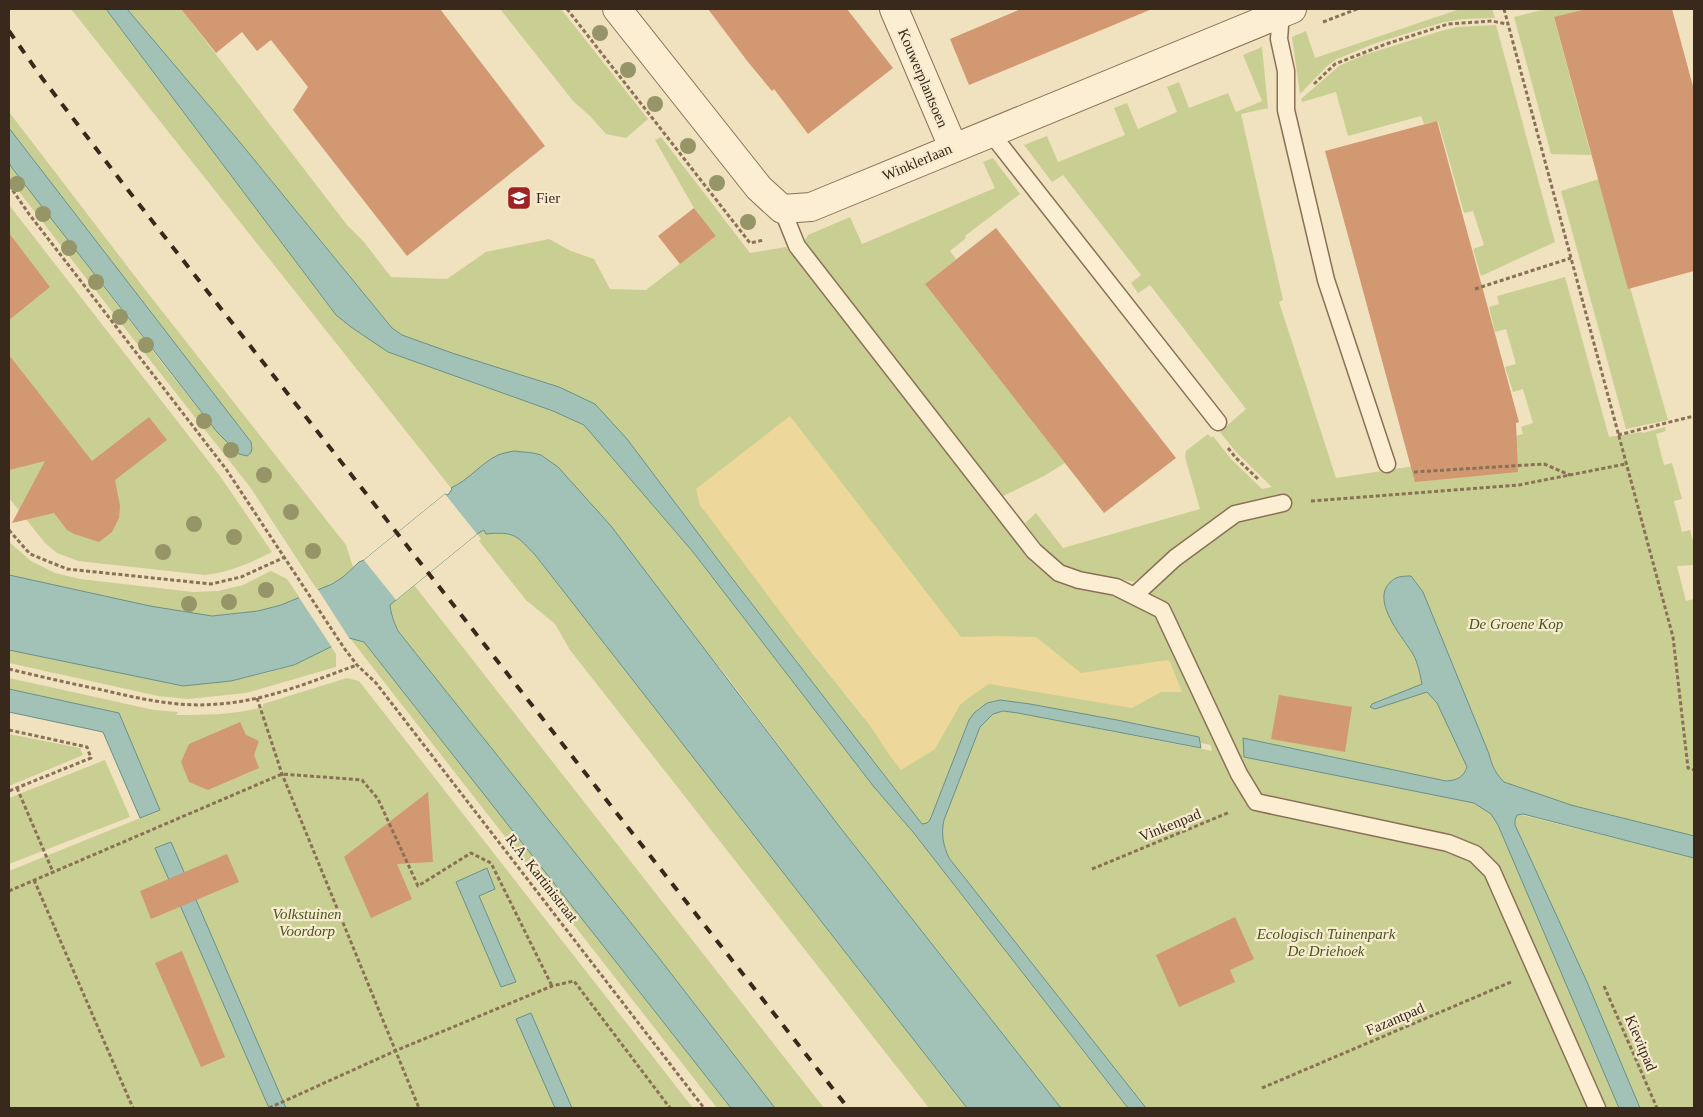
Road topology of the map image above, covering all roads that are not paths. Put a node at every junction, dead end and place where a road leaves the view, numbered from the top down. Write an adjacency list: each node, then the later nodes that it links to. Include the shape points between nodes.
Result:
1 (617, 9): 6 (street, via 758,188)
2 (894, 9): 5 (street, Kouwerplantsoen)
3 (1284, 10): 4 (street, Winklerlaan); 8 (lane, via 1279,38 1286,71 1286,110 1326,280)
4 (990, 132): 5 (street, Winklerlaan); 7 (lane)
5 (953, 147): 6 (street, Winklerlaan, via 811,207)
6 (782, 209): 10 (lane, via 797,246 1034,551 1059,573)
7 (1218, 422)
8 (1387, 464)
9 (1283, 504): 10 (lane, via 1235,514 1175,558)
10 (1135, 595): 11 (lane, via 1162,610 1231,758 1256,802 1448,842 1475,854 1492,871)
11 (1597, 1108)

